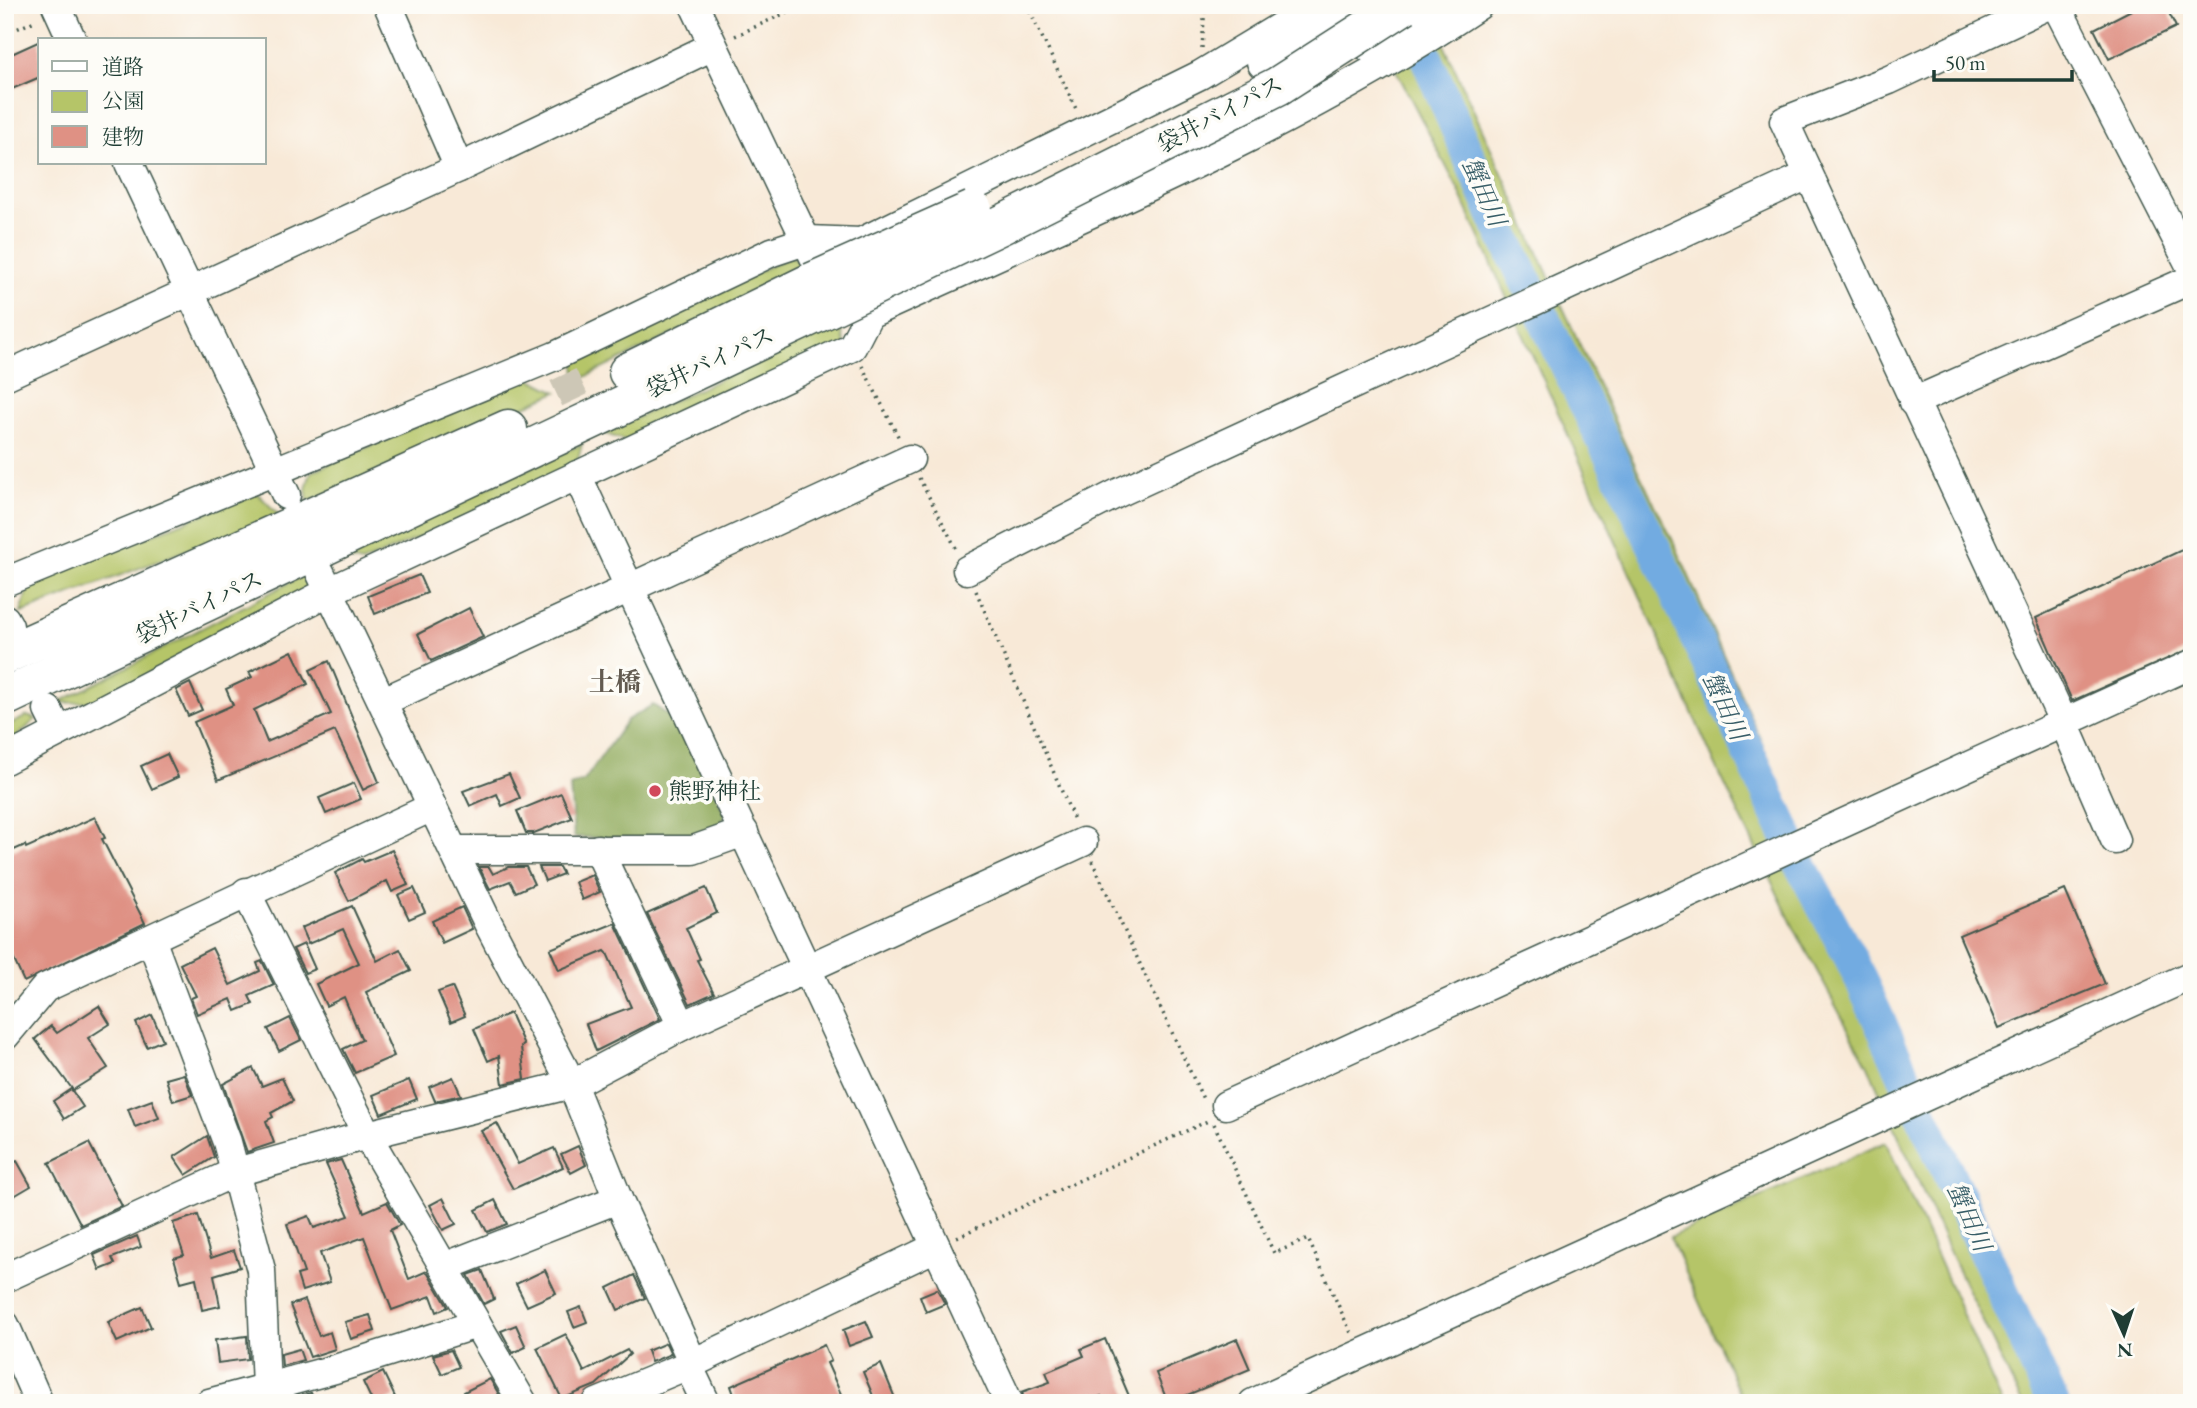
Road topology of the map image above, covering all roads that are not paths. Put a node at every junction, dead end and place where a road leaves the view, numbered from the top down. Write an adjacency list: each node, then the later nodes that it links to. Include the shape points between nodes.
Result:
1 (388, 5): 16 (street)
2 (694, 5): 13 (street)
3 (1315, 5): 18 (street, via 1200,75 861,242)
4 (1342, 5): 14 (highway)
5 (1366, 5): 14 (highway, 袋井バイパス)
6 (1404, 5): 14 (highway, 袋井バイパス, bridge)
7 (1479, 5): 11 (street)
8 (2048, 5): 17 (street, via 1889,80 1784,121)
9 (2056, 5): 19 (street)
10 (57, 8): 12 (street)
11 (1442, 17): 14 (highway, bridge, via 1357,52); 23 (street, via 1381,68 1204,160 869,314)
12 (71, 38)
13 (713, 46): 16 (street); 18 (street)
14 (1272, 73): 22 (highway, 袋井バイパス, bridge, via 1001,225)
15 (129, 164): 21 (street)
16 (459, 168): 21 (street)
17 (1808, 175): 25 (street); 29 (street, via 1118,493)
18 (808, 240): 23 (street); 28 (street, via 772,253 559,366)
19 (2192, 269)
20 (2192, 279): 25 (street)
21 (189, 293): 24 (street); 28 (street)
22 (819, 295): 33 (highway, 袋井バイパス, via 538,415 128,600); 34 (highway, 袋井バイパス, via 547,438)
23 (852, 347): 27 (street, via 601,453)
24 (5, 376)
25 (1913, 402): 39 (street)
26 (910, 459): 32 (street)
27 (577, 475): 30 (street); 32 (street)
28 (280, 484): 31 (street)
29 (967, 570)
30 (325, 581): 37 (street); 40 (street, via 53,721)
31 (5, 582)
32 (630, 588): 37 (street); 42 (street)
33 (6, 634)
34 (143, 634): 36 (highway, 袋井バイパス); 38 (highway, via 74,685)
35 (2192, 664): 39 (street)
36 (5, 697)
37 (384, 701): 41 (street)
38 (5, 715)
39 (2064, 723): 43 (street); 54 (street, via 1520,974 1504,976)
40 (5, 760)
41 (432, 807): 46 (street); 47 (street)
42 (744, 832): 45 (street, via 693,850); 49 (street)
43 (2115, 840)
44 (1083, 842): 49 (street)
45 (598, 849): 46 (street); 51 (street)
46 (455, 850): 53 (street)
47 (246, 892): 48 (street); 55 (street)
48 (151, 939): 52 (street, via 45,988); 56 (street, via 227,1142)
49 (807, 969): 51 (street); 58 (street)
50 (2192, 975): 71 (street)
51 (682, 1026): 53 (street)
52 (5, 1036)
53 (572, 1084): 55 (street); 57 (street)
54 (1219, 1112)
55 (368, 1135): 56 (street); 59 (street)
56 (233, 1173): 60 (street); 64 (street, via 261,1270)
57 (618, 1199): 59 (street); 63 (street)
58 (936, 1247): 63 (street); 70 (street)
59 (444, 1267): 61 (street)
60 (5, 1278)
61 (477, 1324): 64 (street); 67 (street)
62 (5, 1325): 65 (street)
63 (690, 1364): 68 (street); 69 (street)
64 (266, 1387): 66 (street)
65 (39, 1403)
66 (209, 1403)
67 (523, 1403)
68 (597, 1403)
69 (706, 1403)
70 (1009, 1403)
71 (1253, 1403)

